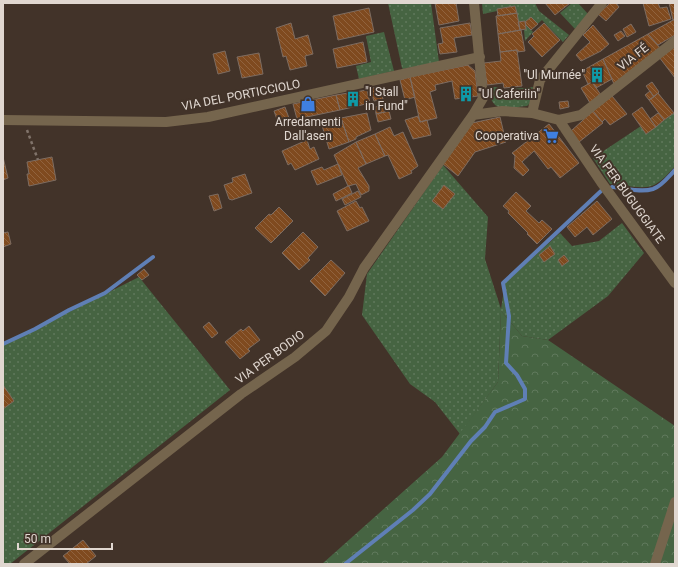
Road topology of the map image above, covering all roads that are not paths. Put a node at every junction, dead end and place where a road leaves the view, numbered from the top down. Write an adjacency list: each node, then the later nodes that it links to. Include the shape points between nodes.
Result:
1 (474, 3): 4 (street, VIA PER BODIO)
2 (602, 3): 5 (street, via 540,80)
3 (675, 40): 8 (street, VIA FÉ, via 581,116)
4 (480, 57): 6 (street, VIA PER BODIO, via 483,98); 7 (street, VIA DEL PORTICCIOLO, via 208,117 166,122)
5 (532, 113): 6 (street, VIA FÉ, via 502,111); 8 (street, VIA FÉ)
6 (473, 115): 11 (street, VIA PER BODIO, via 364,268 349,297 326,331 295,357 241,394)
7 (3, 120)
8 (559, 120): 9 (street, VIA PER BUGUGGIATE)
9 (675, 283)
10 (675, 502): 12 (street)
11 (24, 564)
12 (655, 564)

